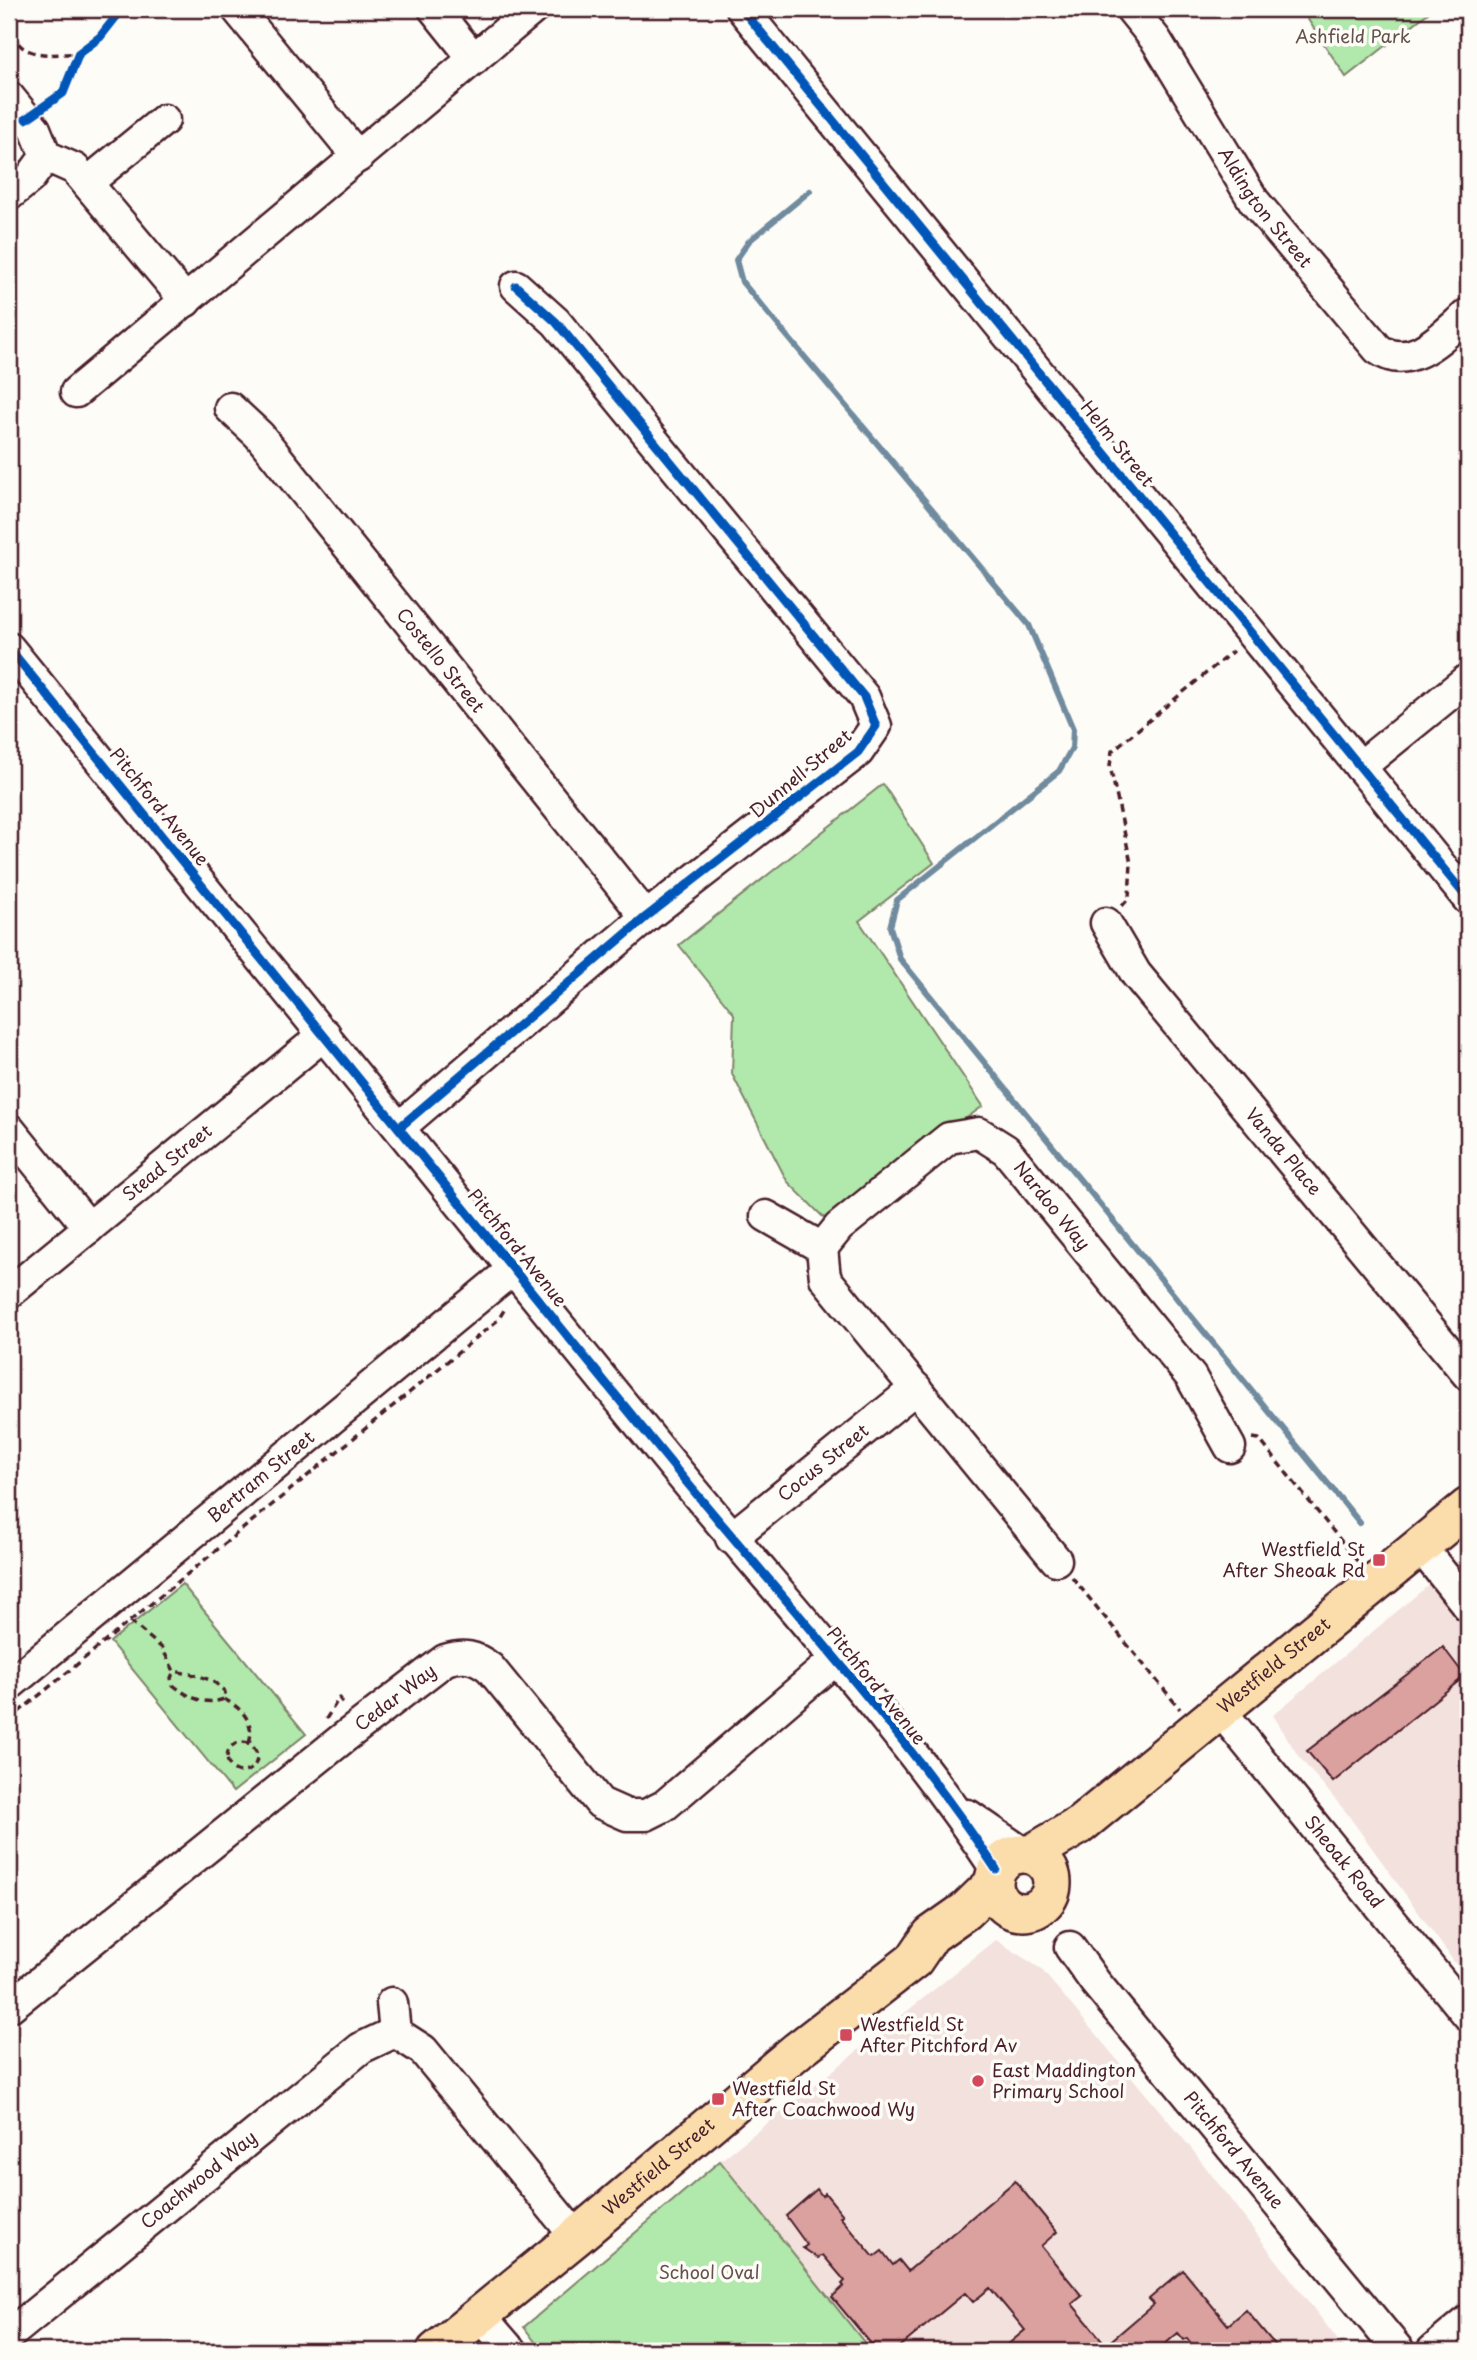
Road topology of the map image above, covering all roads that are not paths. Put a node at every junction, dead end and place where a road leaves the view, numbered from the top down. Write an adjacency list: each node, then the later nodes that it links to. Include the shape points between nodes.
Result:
1 (237, 9): 10 (street)
2 (434, 9): 6 (street)
3 (533, 9): 6 (street)
4 (743, 9): 20 (street, Helm Street)
5 (1131, 9): 15 (street, Aldington Street, via 1156,40 1254,201 1370,341 1385,354 1417,354)
6 (474, 59): 10 (street)
7 (9, 97): 9 (street, via 35,130)
8 (164, 120): 11 (street)
9 (46, 156): 11 (street, via 75,169); 12 (street, via 30,178)
10 (358, 156): 14 (street)
11 (87, 183): 14 (street)
12 (9, 195)
13 (516, 286): 22 (street, Dunnell Street, via 556,321 864,697 876,726 858,752)
14 (186, 301): 16 (street)
15 (1468, 314)
16 (76, 392)
17 (230, 408): 22 (street, Costello Street, via 259,435)
18 (9, 648): 24 (street, Pitchford Avenue)
19 (1468, 679): 20 (street)
20 (1360, 767): 21 (street, Helm Street)
21 (1468, 899)
22 (646, 918): 25 (street, Dunnell Street)
23 (1106, 923): 32 (street, Vanda Place, via 1136,974)
24 (325, 1034): 25 (street, Pitchford Avenue); 28 (street, Stead Street)
25 (400, 1127): 30 (street, Pitchford Avenue)
26 (9, 1129): 28 (street)
27 (766, 1216): 29 (street)
28 (89, 1227): 31 (street, Stead Street)
29 (822, 1248): 33 (street, via 825,1278); 34 (street, Nardoo Way, via 839,1227 949,1138 979,1133 1006,1150)
30 (505, 1277): 36 (street, Pitchford Avenue); 41 (street, Bertram Street)
31 (9, 1293)
32 (1468, 1375)
33 (916, 1388): 36 (street, Cocus Street); 38 (street)
34 (1242, 1442)
35 (1468, 1507): 37 (main road, Westfield Street)
36 (731, 1538): 40 (street, Pitchford Avenue)
37 (1420, 1546): 39 (street); 42 (main road, Westfield Street)
38 (1056, 1560)
39 (1468, 1606)
40 (835, 1660): 43 (street, Pitchford Avenue, via 953,1805); 46 (street, Cedar Way, via 664,1807 646,1815 627,1815 600,1803 478,1658 460,1655 445,1660)
41 (9, 1685)
42 (1220, 1710): 43 (main road, Westfield Street); 47 (street, Sheoak Road)
43 (1017, 1875): 49 (main road, Westfield Street, via 936,1955 914,1960 798,2050)
44 (1070, 1947): 55 (street, Pitchford Avenue)
45 (392, 2003): 48 (street)
46 (9, 2007)
47 (1468, 2015)
48 (395, 2032): 49 (street, via 423,2050); 52 (street, Coachwood Way, via 361,2048)
49 (576, 2237): 50 (main road, Westfield Street)
50 (480, 2315): 53 (main road, Westfield Street); 54 (street)
51 (1468, 2321): 56 (street)
52 (9, 2335)
53 (436, 2351)
54 (512, 2351)
55 (1398, 2351)
56 (1432, 2351)

